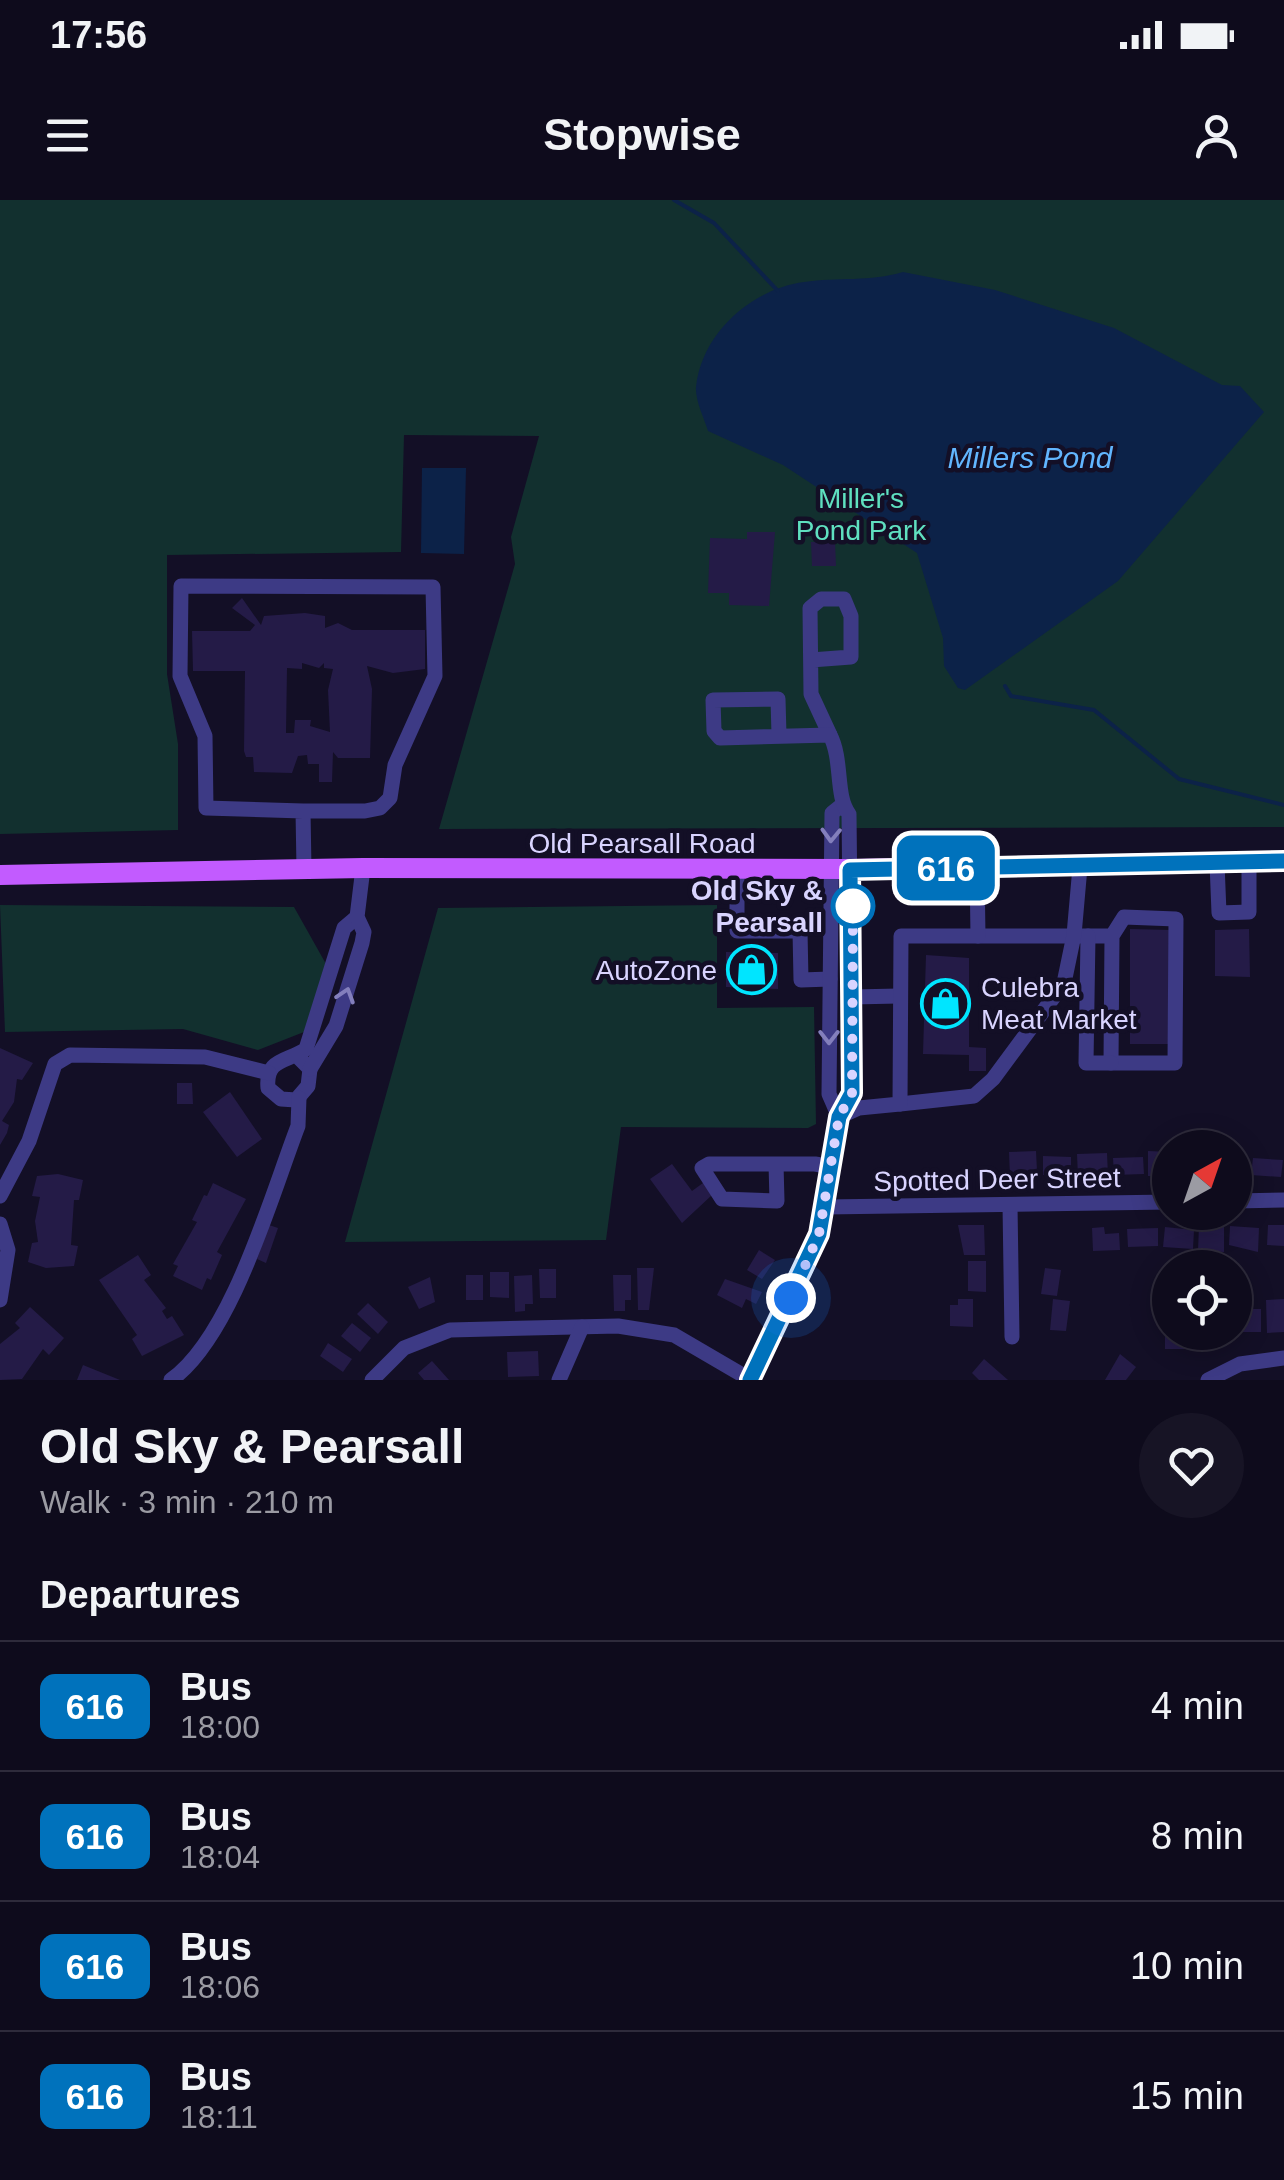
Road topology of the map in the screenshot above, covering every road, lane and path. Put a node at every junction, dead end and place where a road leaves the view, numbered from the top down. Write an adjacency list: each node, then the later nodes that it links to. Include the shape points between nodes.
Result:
1 (810, 660): 1 (street, via 814,601 844,600 851,657); 3 (street, via 810,694)
2 (779, 735): 2 (street, via 720,738 713,700 778,699); 3 (street)
3 (830, 735): 13 (street, via 848,814)
4 (303, 811): 4 (street, via 365,811 390,798 395,764 434,676 436,592 428,585 181,586 180,676 205,736 206,808); 11 (street)
5 (1284, 861): 6 (main road, Old Pearsall Road)
6 (1249, 862): 7 (main road, Old Pearsall Road); 7 (street, via 1249,912 1219,913)
7 (1217, 864): 8 (main road, Old Pearsall Road)
8 (1080, 867): 10 (main road, Old Pearsall Road); 17 (street)
9 (363, 868): 11 (main road, Old Pearsall Road); 12 (main road, Old Pearsall Road); 15 (street)
10 (977, 868): 13 (main road, Old Pearsall Road); 16 (street)
11 (304, 870): 14 (main road, Old Pearsall Road)
12 (737, 870): 13 (main road, Old Pearsall Road); 19 (street, via 737,931 800,931 801,980)
13 (840, 870): 19 (street); 21 (street)
14 (0, 874)
15 (358, 916): 22 (street, via 344,928 306,1049); 24 (street, one-way to 15, via 336,1026 351,981 364,932)
16 (978, 936): 17 (street); 20 (street, via 901,936)
17 (1081, 936): 18 (street); 23 (street, via 1086,1063); 27 (street, via 1064,983 993,1079 974,1096)
18 (1112, 936): 23 (street); 23 (street, via 1124,917 1176,919 1176,1063)
19 (830, 979): 28 (street, one-way to 28, via 829,1094)
20 (899, 996): 21 (street); 27 (street)
21 (852, 997): 28 (street, via 852,1093)
22 (297, 1056): 24 (street); 25 (street, via 277,1061)
23 (1111, 1063)
24 (310, 1068): 26 (street)
25 (269, 1073): 26 (street, via 272,1094); 31 (street, via 204,1057 70,1055 55,1064)
26 (298, 1098): 42 (street, via 298,1126 222,1316 200,1356)
27 (900, 1104): 28 (street)
28 (839, 1117): 30 (street)
29 (776, 1164): 29 (street, via 709,1164 702,1168 722,1200 777,1201); 30 (street)
30 (833, 1166): 36 (street)
31 (0, 1196)
32 (1284, 1200): 33 (street)
33 (1252, 1201)
34 (1152, 1202): 35 (street, Spotted Deer Street)
35 (1010, 1205): 36 (street, Spotted Deer Street); 40 (street)
36 (825, 1208): 45 (street, via 806,1270)
37 (0, 1224): 38 (street, via 8,1250)
38 (0, 1300)
39 (582, 1327): 43 (street, via 438,1332 404,1348); 44 (street); 45 (street, via 657,1329)
40 (1012, 1337)
41 (1284, 1358): 46 (street, via 1240,1364)
42 (171, 1380)
43 (372, 1380)
44 (559, 1380)
45 (750, 1380)
46 (1208, 1380)

